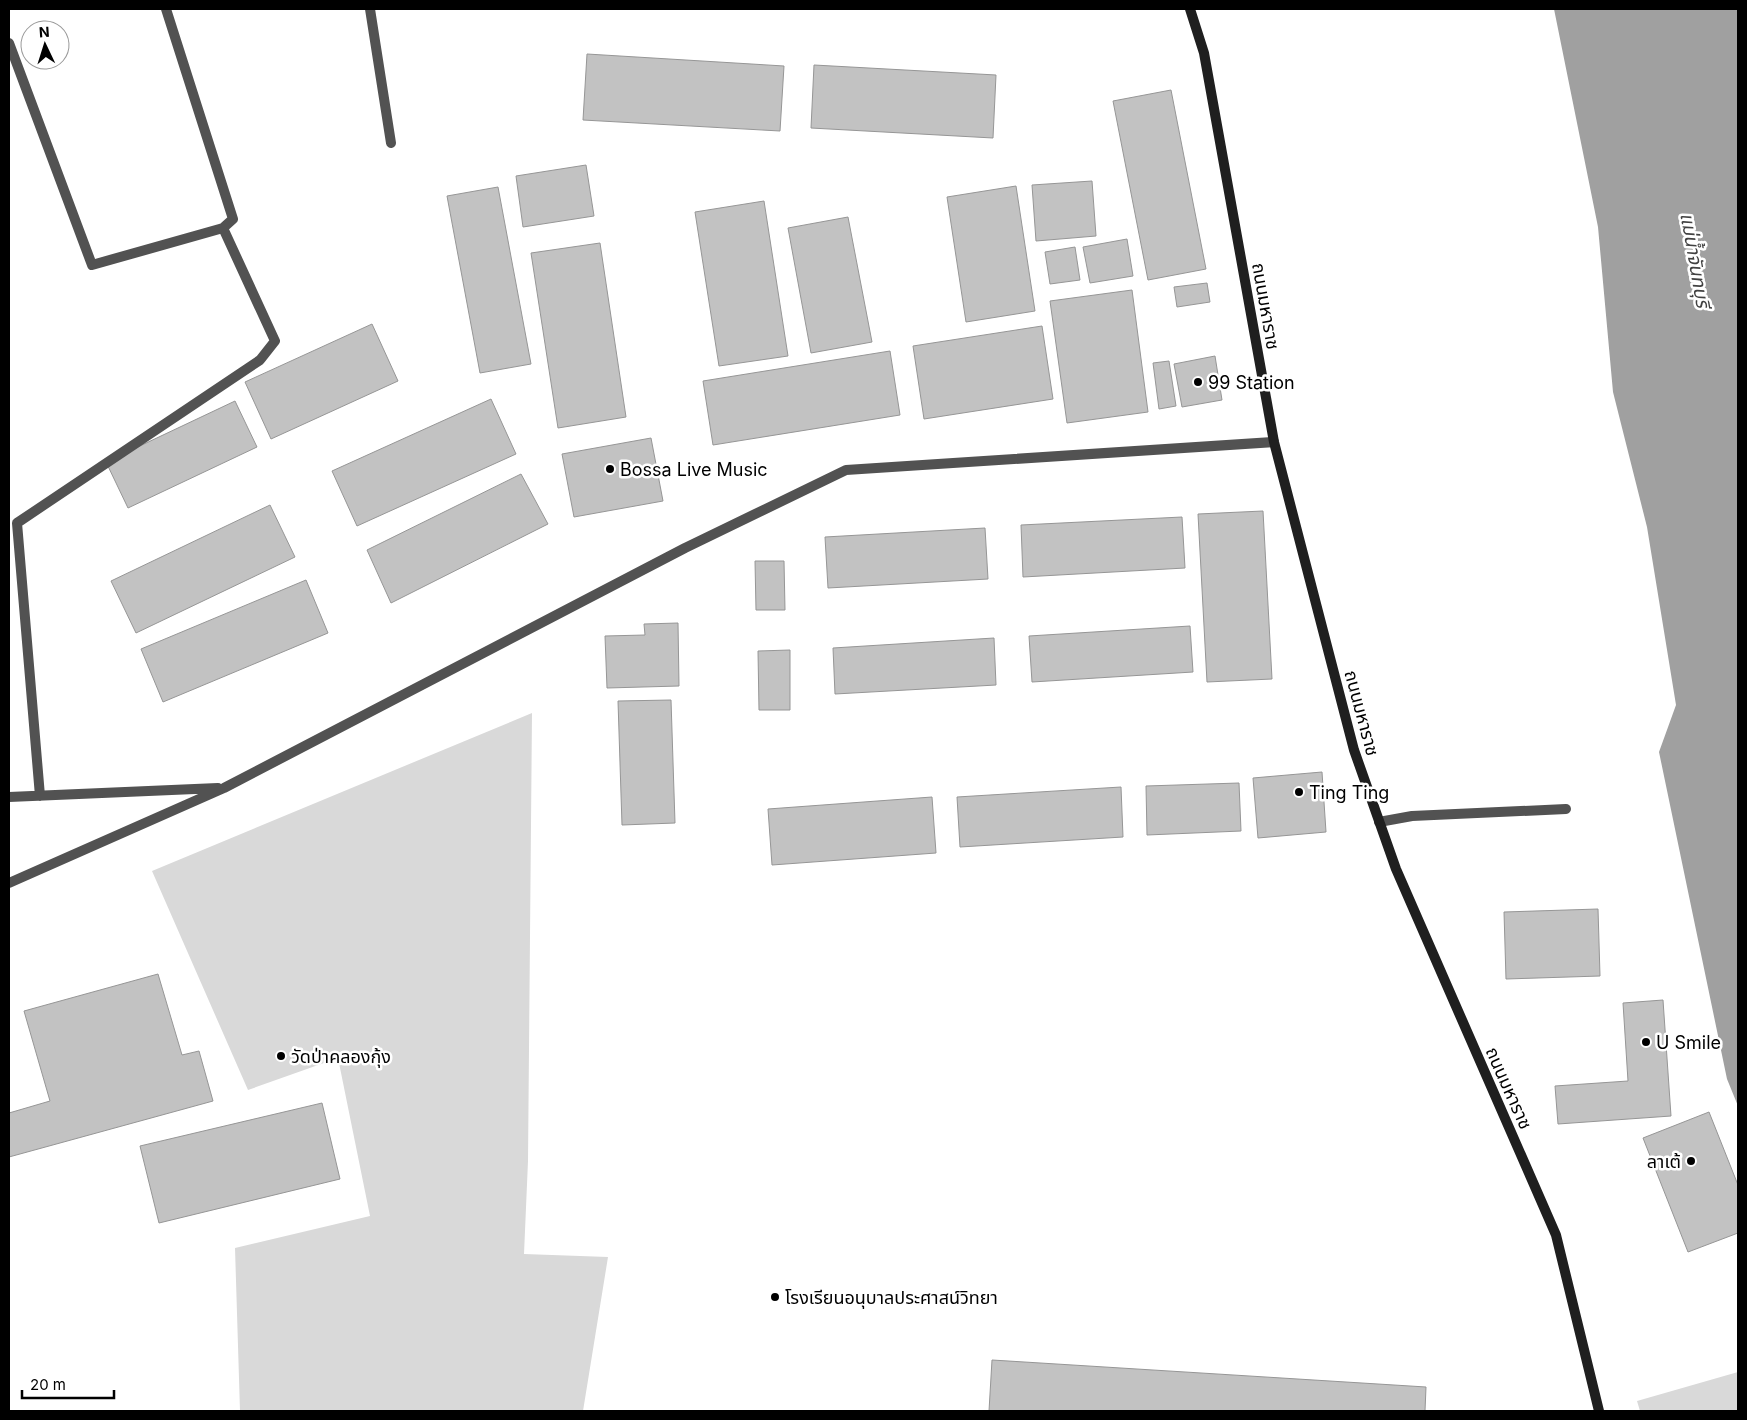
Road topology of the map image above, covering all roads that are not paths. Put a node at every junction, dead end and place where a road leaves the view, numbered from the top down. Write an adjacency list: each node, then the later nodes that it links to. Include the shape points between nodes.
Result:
1 (166, 9): 6 (street, via 233,219)
2 (370, 9): 5 (street)
3 (1190, 9): 7 (street, ถนนมหาราช, via 1204,53)
4 (9, 43): 6 (street, via 92,265)
5 (392, 143)
6 (223, 228): 9 (street, via 275,341 260,360 17,523)
7 (1274, 442): 8 (street, via 846,470 685,548); 12 (street, ถนนมหาราช, via 1354,750)
8 (224, 788): 9 (street); 13 (street)
9 (40, 796): 10 (street)
10 (9, 797)
11 (1566, 809): 12 (street, via 1412,816)
12 (1379, 822): 14 (street, ถนนมหาราช, via 1396,869 1556,1235)
13 (9, 883)
14 (1600, 1411)

